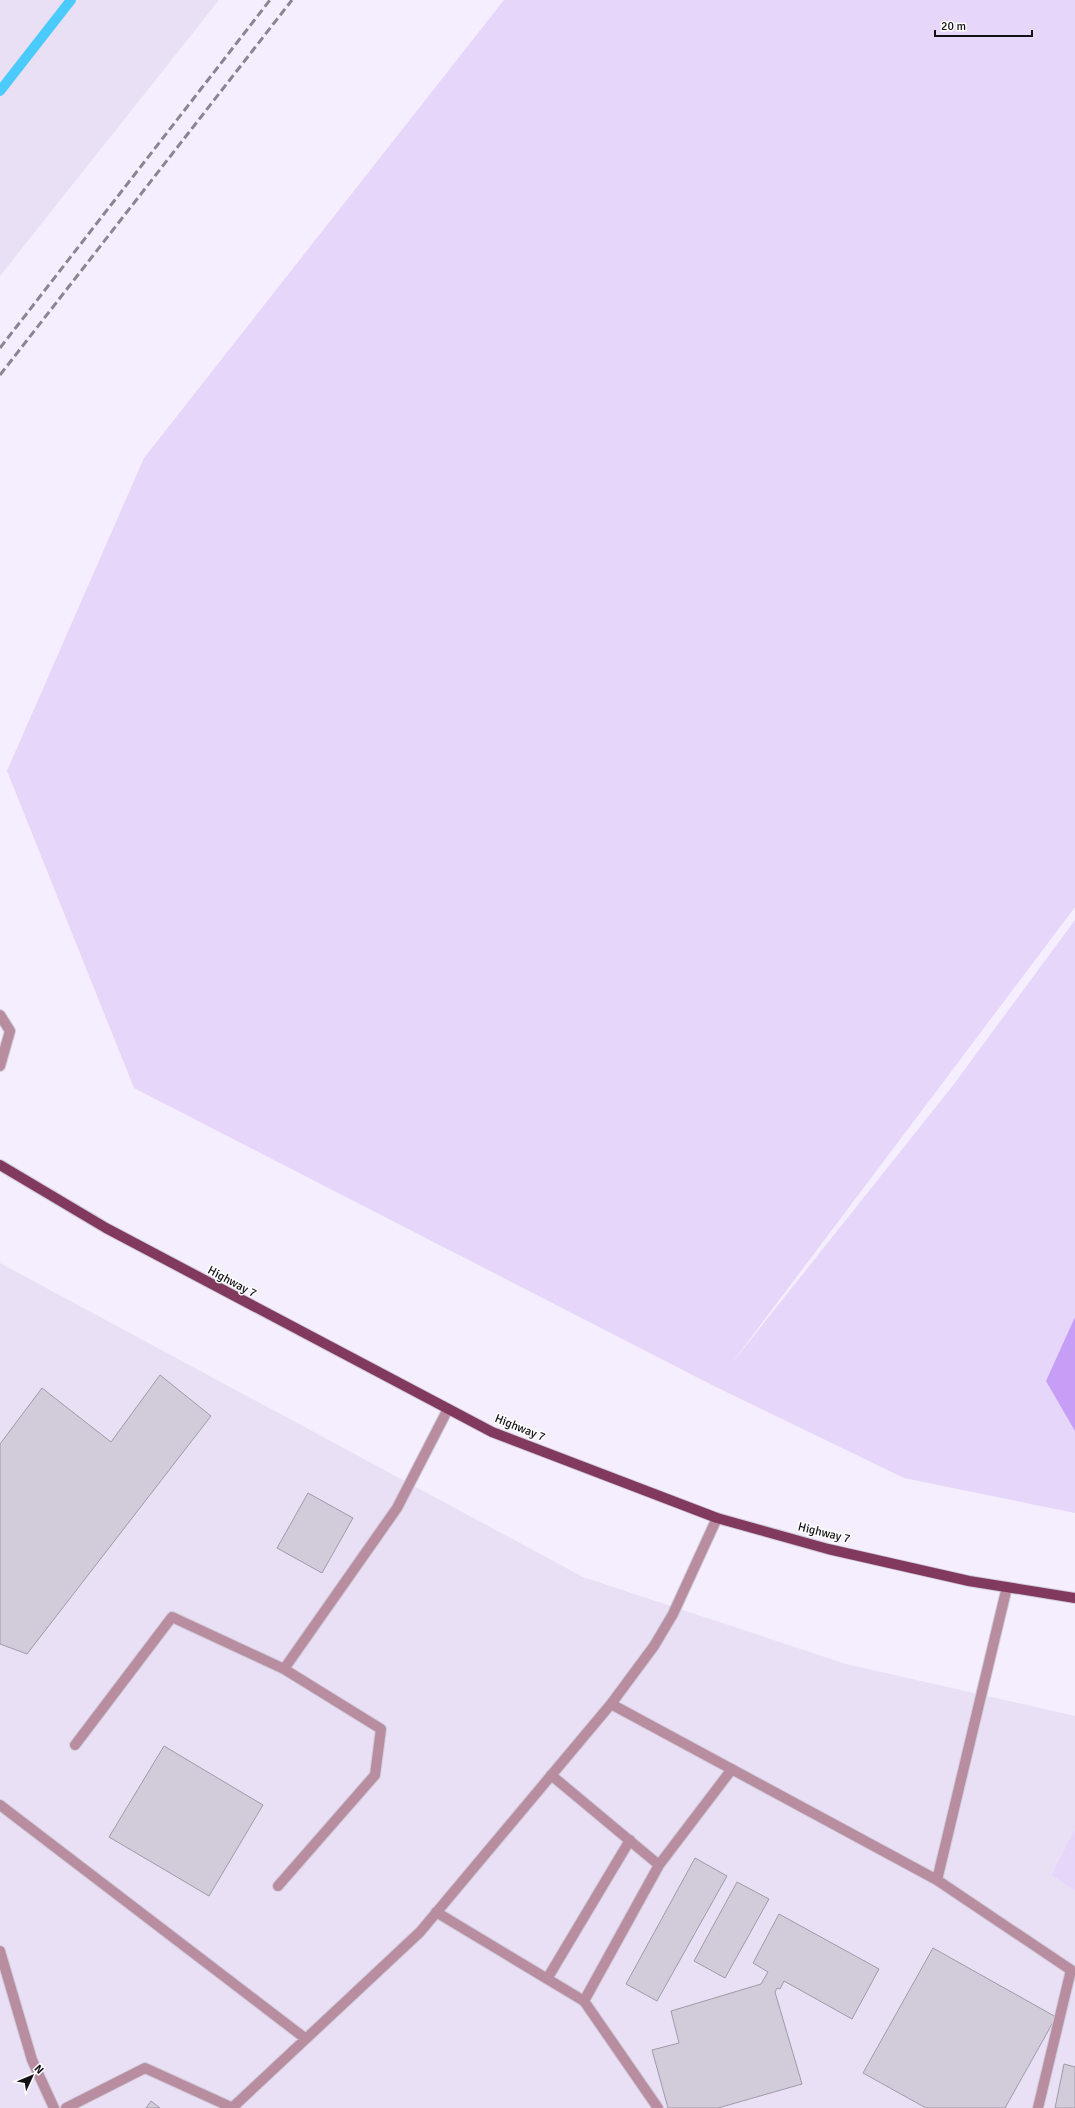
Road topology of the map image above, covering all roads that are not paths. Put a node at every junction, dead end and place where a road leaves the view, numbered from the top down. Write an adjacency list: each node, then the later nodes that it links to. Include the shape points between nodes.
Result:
1 (0, 1015): 2 (lane, via 10,1031)
2 (0, 1066)
3 (0, 1165): 4 (main road, Highway 7, via 106,1228)
4 (448, 1409): 5 (main road, Highway 7, via 492,1432); 8 (lane, via 398,1508)
5 (717, 1518): 6 (main road, Highway 7, via 836,1550 969,1581); 9 (lane, via 673,1614 654,1646)
6 (1007, 1587): 7 (main road, Highway 7); 16 (lane)
7 (1075, 1598)
8 (284, 1669): 10 (lane, via 172,1617); 17 (lane, via 381,1729 375,1775)
9 (611, 1704): 11 (lane); 12 (lane)
10 (75, 1745)
11 (732, 1769): 15 (lane); 16 (lane)
12 (551, 1775): 14 (lane); 18 (lane)
13 (0, 1805): 22 (lane)
14 (630, 1840): 15 (lane); 20 (lane)
15 (659, 1864): 21 (lane)
16 (938, 1880): 27 (lane, via 1071,1970)
17 (278, 1886)
18 (436, 1912): 20 (lane); 22 (lane, via 420,1932)
19 (0, 1951): 23 (lane, via 32,2060)
20 (547, 1979): 21 (lane)
21 (584, 2001): 26 (lane)
22 (306, 2039): 25 (lane)
23 (54, 2108)
24 (66, 2108): 25 (lane, via 145,2068)
25 (232, 2108)
26 (658, 2108)
27 (1038, 2108)

